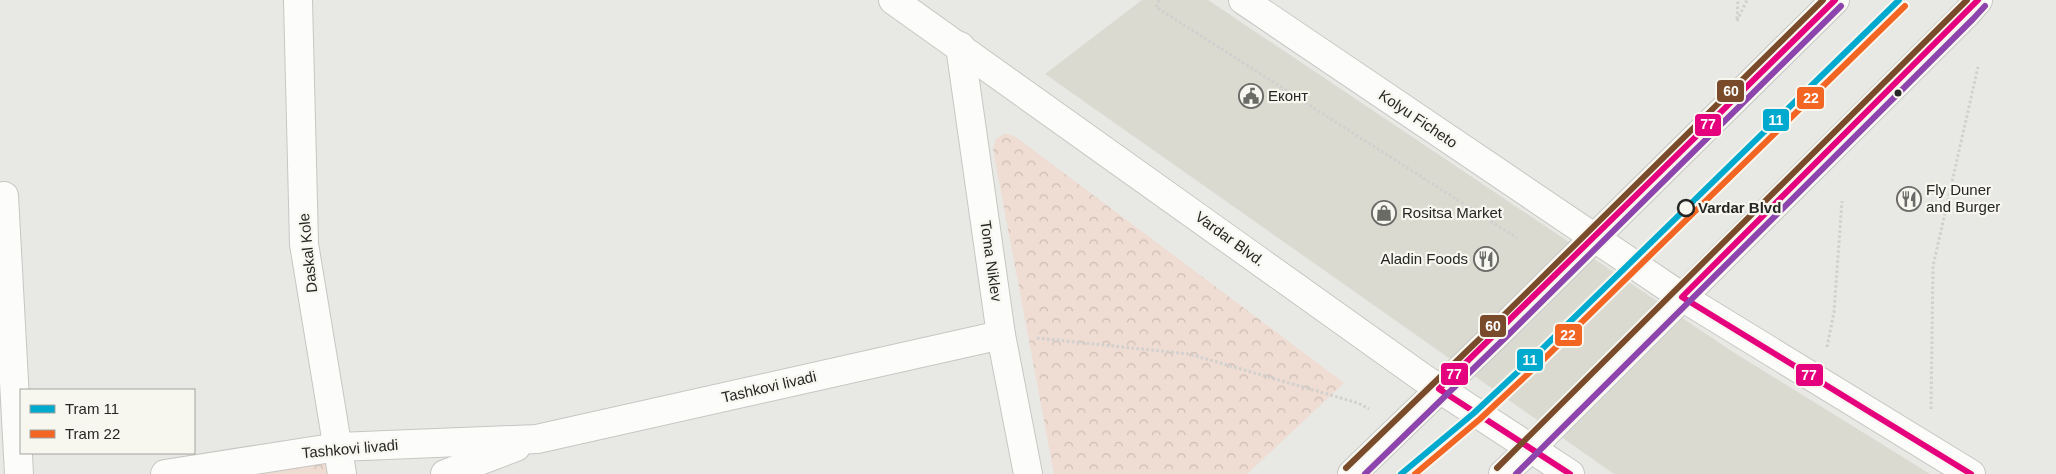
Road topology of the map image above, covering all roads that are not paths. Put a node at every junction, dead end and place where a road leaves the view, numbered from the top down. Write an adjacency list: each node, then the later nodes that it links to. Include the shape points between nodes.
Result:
1 (298, 0): 13 (street, Daskal Kole, via 304,244)
2 (894, 0): 6 (street, Vardar Blvd.)
3 (1243, 0): 8 (street, Kolyu Ficheto)
4 (1835, 0): 8 (street)
5 (1978, 0): 9 (street)
6 (960, 46): 10 (street, Toma Niklev); 11 (street, Vardar Blvd.)
7 (4, 196): 15 (street)
8 (1594, 238): 9 (street); 11 (street)
9 (1682, 297): 14 (street); 23 (street)
10 (1002, 334): 12 (street, Tashkovi livadi); 19 (street, Toma Niklev)
11 (1439, 389): 14 (street, Vardar Blvd.); 20 (street)
12 (537, 439): 13 (street, Tashkovi livadi); 18 (street, Tashkovi livadi)
13 (338, 447): 16 (street, Tashkovi livadi); 17 (street, Daskal Kole)
14 (1530, 449): 21 (street); 22 (street, Vardar Blvd.)
15 (19, 474)
16 (165, 474)
17 (342, 474)
18 (445, 474)
19 (1028, 474)
20 (1352, 474)
21 (1502, 474)
22 (1570, 474)
23 (1971, 474)

